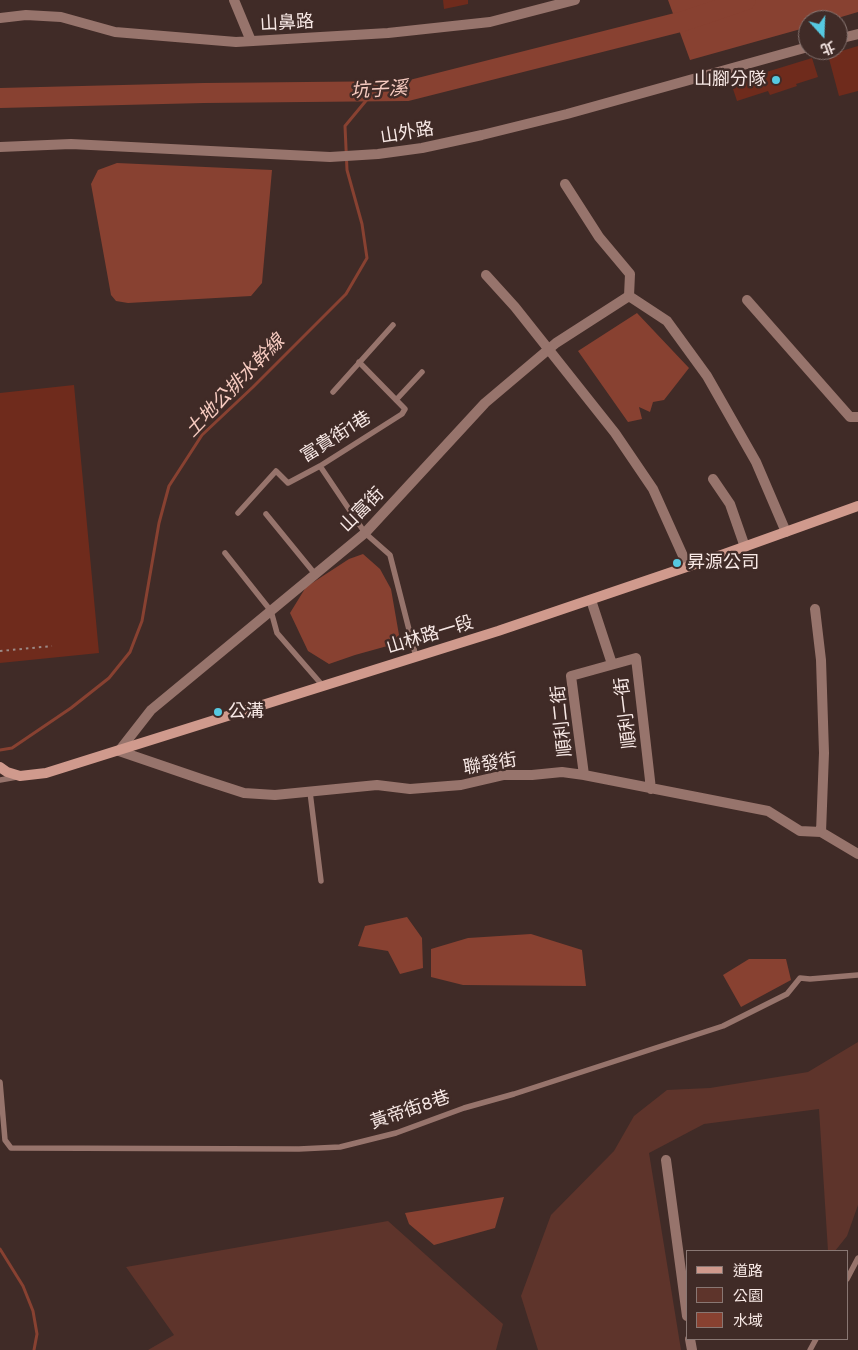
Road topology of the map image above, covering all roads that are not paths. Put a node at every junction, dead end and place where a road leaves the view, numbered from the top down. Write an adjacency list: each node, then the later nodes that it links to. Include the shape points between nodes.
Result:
1 (234, 0): 5 (street)
2 (575, 0): 3 (street, 山鼻路)
3 (563, 2): 5 (street, 山鼻路, via 490,22 388,33)
4 (0, 18): 5 (street, 山鼻路, via 19,15 62,17 128,34)
5 (250, 41)
6 (798, 50): 7 (street, 山外路, via 482,135 378,154 339,156 71,144)
7 (0, 147)
8 (565, 184): 10 (street, via 599,237 630,274)
9 (486, 275): 13 (street)
10 (629, 296): 13 (street, 山富街); 24 (street, via 666,321 707,376 756,462)
11 (747, 300): 18 (street, via 850,417)
12 (393, 326): 14 (lane)
13 (549, 349): 25 (street, 山富街, via 485,403); 28 (street, via 653,489)
14 (360, 362): 16 (lane); 17 (lane)
15 (422, 372): 17 (lane)
16 (333, 392)
17 (396, 400): 19 (lane, 富貴街1巷, via 405,409 402,414)
18 (858, 417)
19 (320, 466): 22 (lane, 富貴街1巷, via 288,483 276,472); 25 (lane)
20 (713, 479): 26 (street, via 730,504)
21 (858, 506): 24 (main road, 山林路一段)
22 (238, 513)
23 (266, 514): 29 (lane)
24 (786, 532): 26 (main road, 山林路一段)
25 (365, 533): 29 (street, 山富街); 33 (lane, via 390,555)
26 (745, 547): 28 (main road, 山林路一段)
27 (224, 552): 32 (lane)
28 (688, 567): 30 (main road, 山林路一段)
29 (315, 574): 32 (street, 山富街)
30 (591, 600): 33 (main road, 山林路一段); 34 (street)
31 (815, 609): 41 (street, via 821,660 824,753)
32 (271, 611): 35 (lane, via 277,633); 36 (street, 山富街, via 151,710)
33 (416, 657): 35 (main road, 山林路一段)
34 (612, 664): 38 (street, 順利二街, via 571,676); 39 (street, 順利一街, via 636,658)
35 (323, 686): 36 (main road, 山林路一段)
36 (119, 751): 37 (main road, 山林路一段, via 46,773 20,776); 40 (street, 聯發街, via 244,792 275,795)
37 (2, 773)
38 (584, 775): 39 (street, 聯發街); 40 (street, 聯發街, via 562,772 504,775 461,785 410,789 377,785)
39 (651, 789): 41 (street, 聯發街, via 768,812 800,831)
40 (310, 792): 43 (lane)
41 (821, 832): 42 (street, 聯發街)
42 (858, 854)
43 (321, 881)
44 (858, 975): 45 (lane, 黃帝街8巷, via 800,978 787,994 723,1026 464,1108 396,1133 340,1147 11,1148 5,1140)
45 (0, 1082)
46 (666, 1160): 49 (street)
47 (858, 1258): 48 (lane)
48 (848, 1278)
49 (686, 1309)

